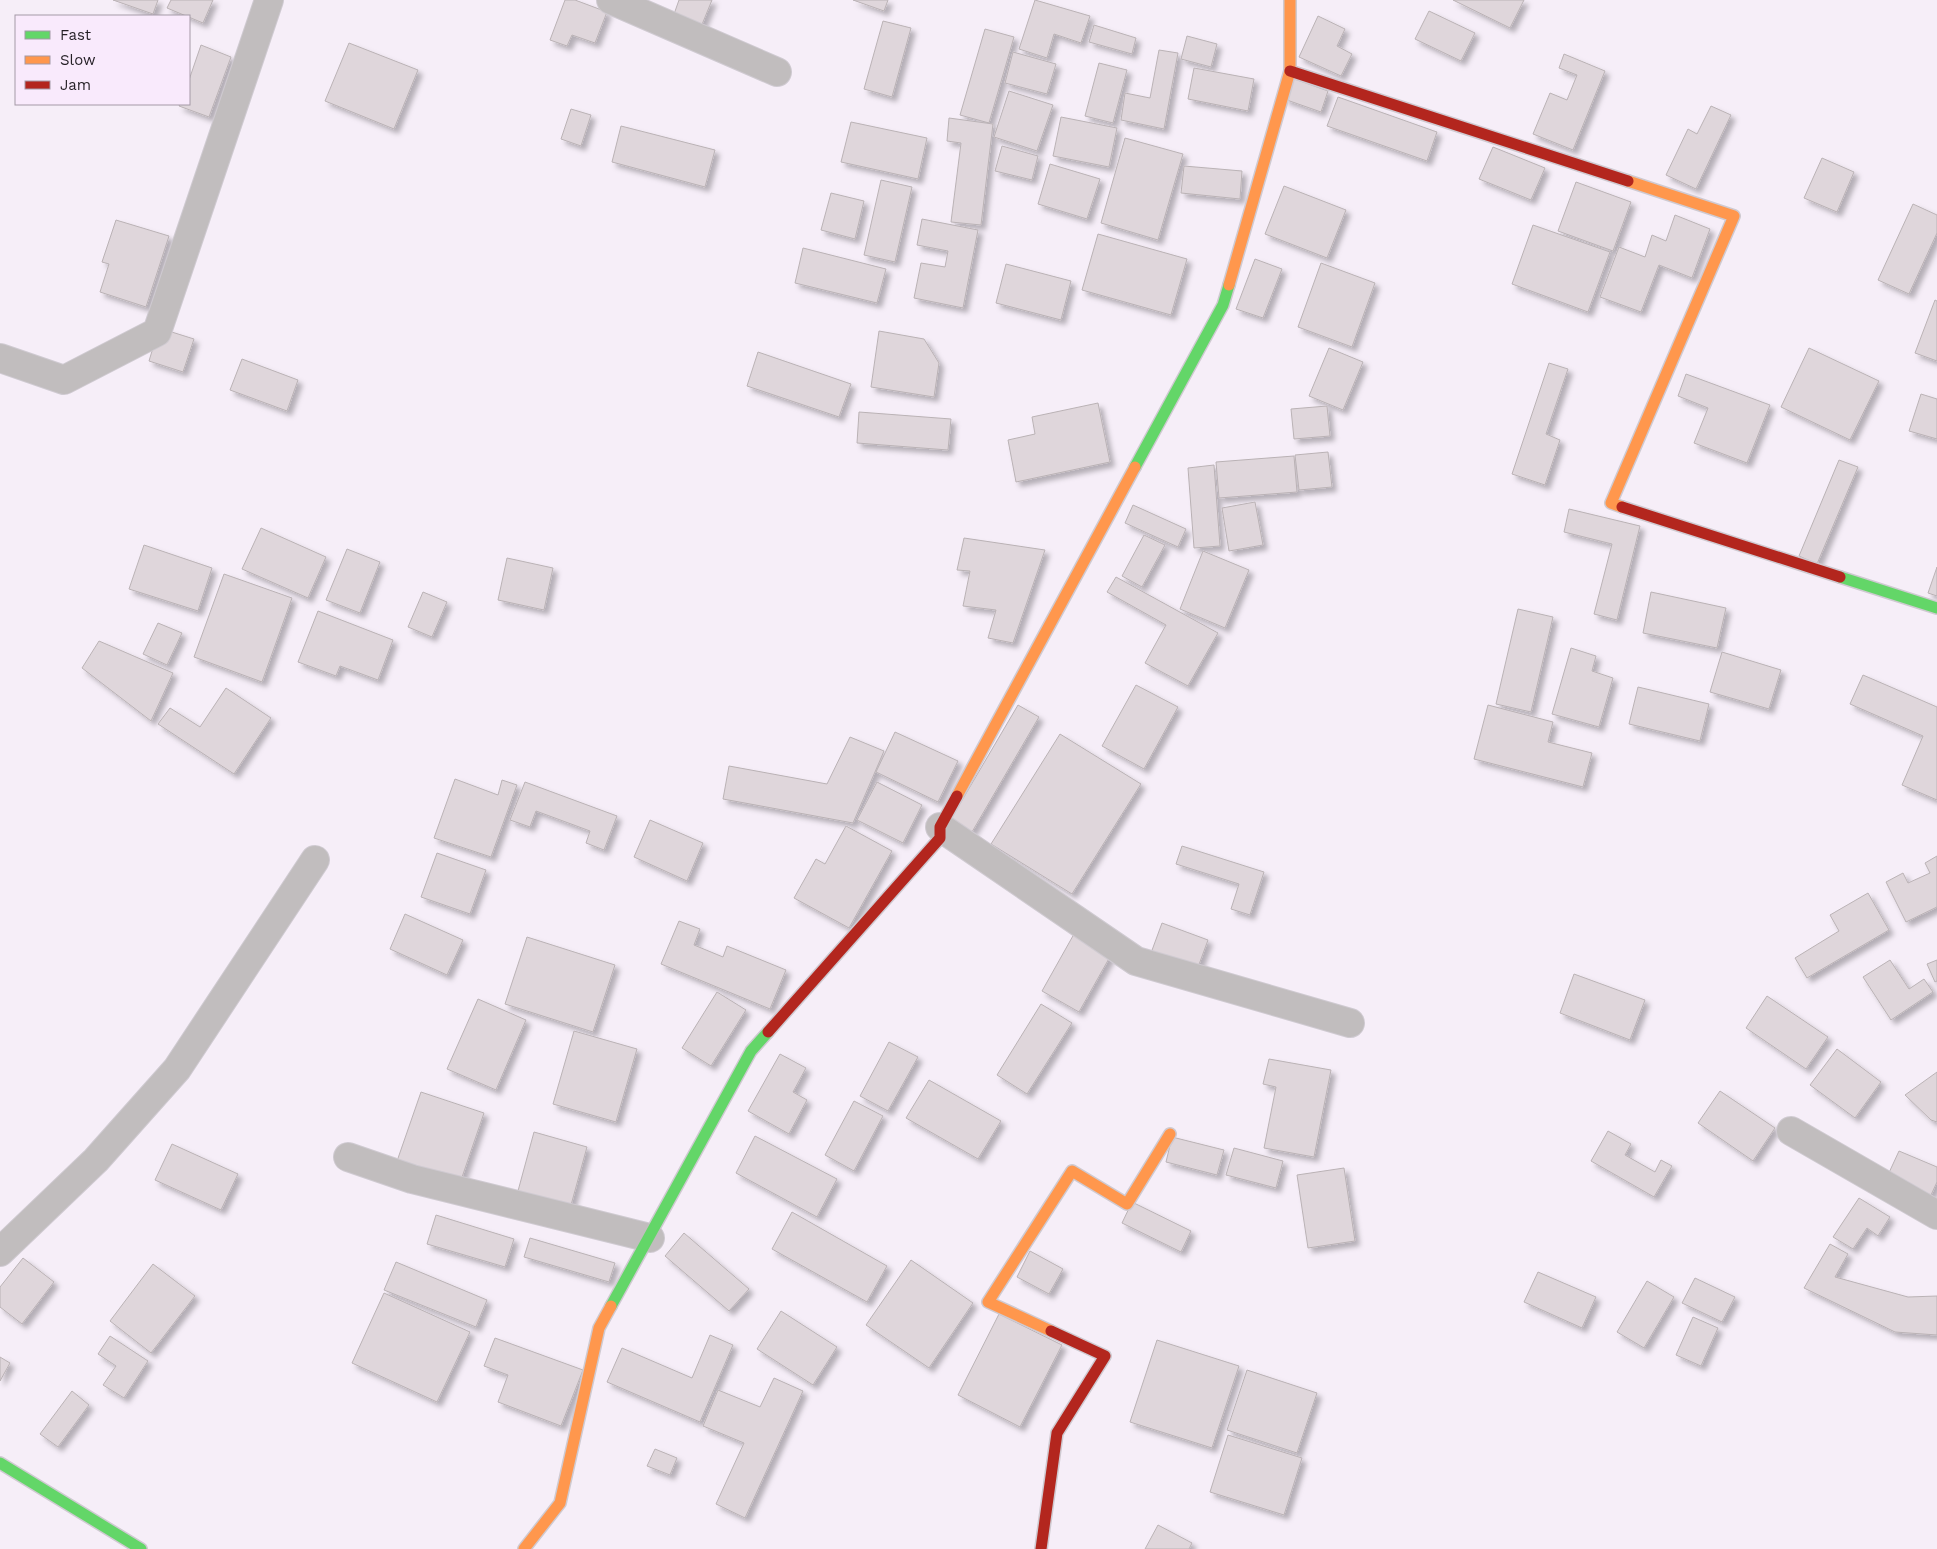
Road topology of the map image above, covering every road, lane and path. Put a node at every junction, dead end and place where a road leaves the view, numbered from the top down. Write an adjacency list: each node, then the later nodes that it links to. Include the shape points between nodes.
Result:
1 (269, 0): 6 (street, via 156,332 64,380)
2 (611, 0): 4 (street)
3 (1290, 0): 5 (street)
4 (776, 72)
5 (1290, 72): 7 (street, via 1734,216 1611,503); 8 (street, via 1223,305)
6 (0, 358)
7 (1937, 608)
8 (940, 828): 10 (street, via 1136,961); 15 (street, via 940,838 751,1051)
9 (315, 860): 16 (street, via 177,1069 96,1160)
10 (1350, 1022)
11 (1791, 1131): 14 (street)
12 (1170, 1134): 20 (street, via 1127,1204 1072,1171 988,1302 1105,1356 1057,1433)
13 (348, 1157): 15 (street, via 412,1179)
14 (1937, 1215)
15 (650, 1238): 19 (street, via 599,1328 560,1503)
16 (0, 1252)
17 (0, 1463): 18 (street)
18 (141, 1549)
19 (524, 1549)
20 (1041, 1549)

